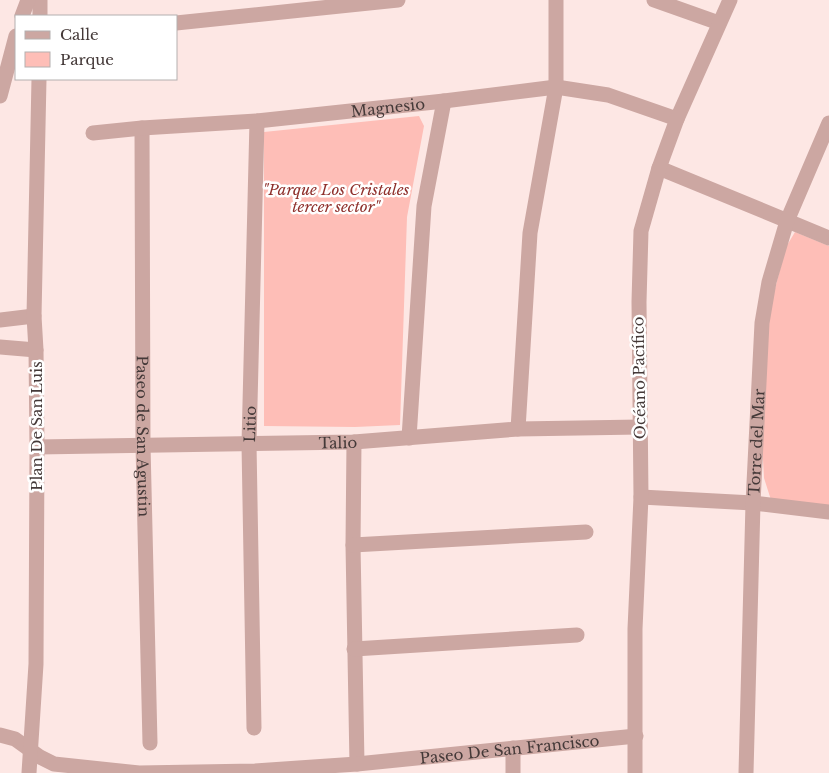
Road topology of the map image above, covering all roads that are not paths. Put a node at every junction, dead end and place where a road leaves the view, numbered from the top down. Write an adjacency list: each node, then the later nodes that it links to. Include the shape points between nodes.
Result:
1 (28, 0): 7 (street)
2 (40, 0): 8 (street)
3 (398, 0): 9 (street)
4 (556, 0): 13 (street)
5 (654, 0): 10 (street)
6 (730, 0): 10 (street, Océano Pacífico)
7 (22, 15)
8 (40, 15)
9 (178, 22)
10 (719, 24): 16 (street, Océano Pacífico)
11 (15, 40): 14 (street)
12 (39, 80): 24 (street, Plan De San Luis)
13 (556, 87): 15 (street, Magnesio); 16 (street, Magnesio, via 608,95); 29 (street, via 530,233)
14 (0, 96)
15 (444, 101): 17 (street, Magnesio); 30 (street, via 424,206)
16 (677, 119): 21 (street, Océano Pacífico)
17 (257, 121): 19 (street, Magnesio); 32 (street, Litio)
18 (829, 123): 22 (street, Torre del Mar)
19 (142, 128): 20 (street, Magnesio); 33 (street, Paseo de San Agustin)
20 (93, 134)
21 (658, 168): 22 (street); 28 (street, Océano Pacífico, via 641,231)
22 (787, 221): 23 (street); 36 (street, Torre del Mar, via 769,282 762,323)
23 (829, 238)
24 (34, 316): 25 (street); 27 (street, Plan De San Luis)
25 (0, 320)
26 (0, 347): 27 (street)
27 (36, 350): 34 (street, Plan De San Luis)
28 (640, 427): 29 (street, Talio); 35 (street, Océano Pacífico)
29 (518, 429): 30 (street, Talio)
30 (409, 438): 31 (street, Talio)
31 (354, 442): 32 (street, Talio); 39 (street)
32 (249, 444): 33 (street, Talio); 42 (street, Litio)
33 (143, 445): 34 (street, Talio); 45 (street, Paseo de San Agustin)
34 (37, 447): 47 (street, Plan De San Luis, via 36,664)
35 (641, 497): 36 (street); 44 (street, Océano Pacífico, via 635,629)
36 (753, 503): 37 (street); 53 (street, Torre del Mar)
37 (829, 512)
38 (586, 532): 39 (street)
39 (353, 545): 41 (street)
40 (576, 635): 41 (street)
41 (354, 649): 48 (street)
42 (254, 728)
43 (0, 735): 47 (street, Paseo De San Francisco)
44 (636, 736): 46 (street, Paseo De San Francisco); 52 (street, Océano Pacífico)
45 (150, 743)
46 (513, 748): 48 (street, Paseo De San Francisco); 51 (street)
47 (29, 749): 49 (street, Plan De San Luis); 50 (street, Paseo De San Francisco, via 54,764)
48 (357, 764): 50 (street, Paseo De San Francisco)
49 (29, 773)
50 (139, 773)
51 (513, 773)
52 (635, 773)
53 (746, 773)

